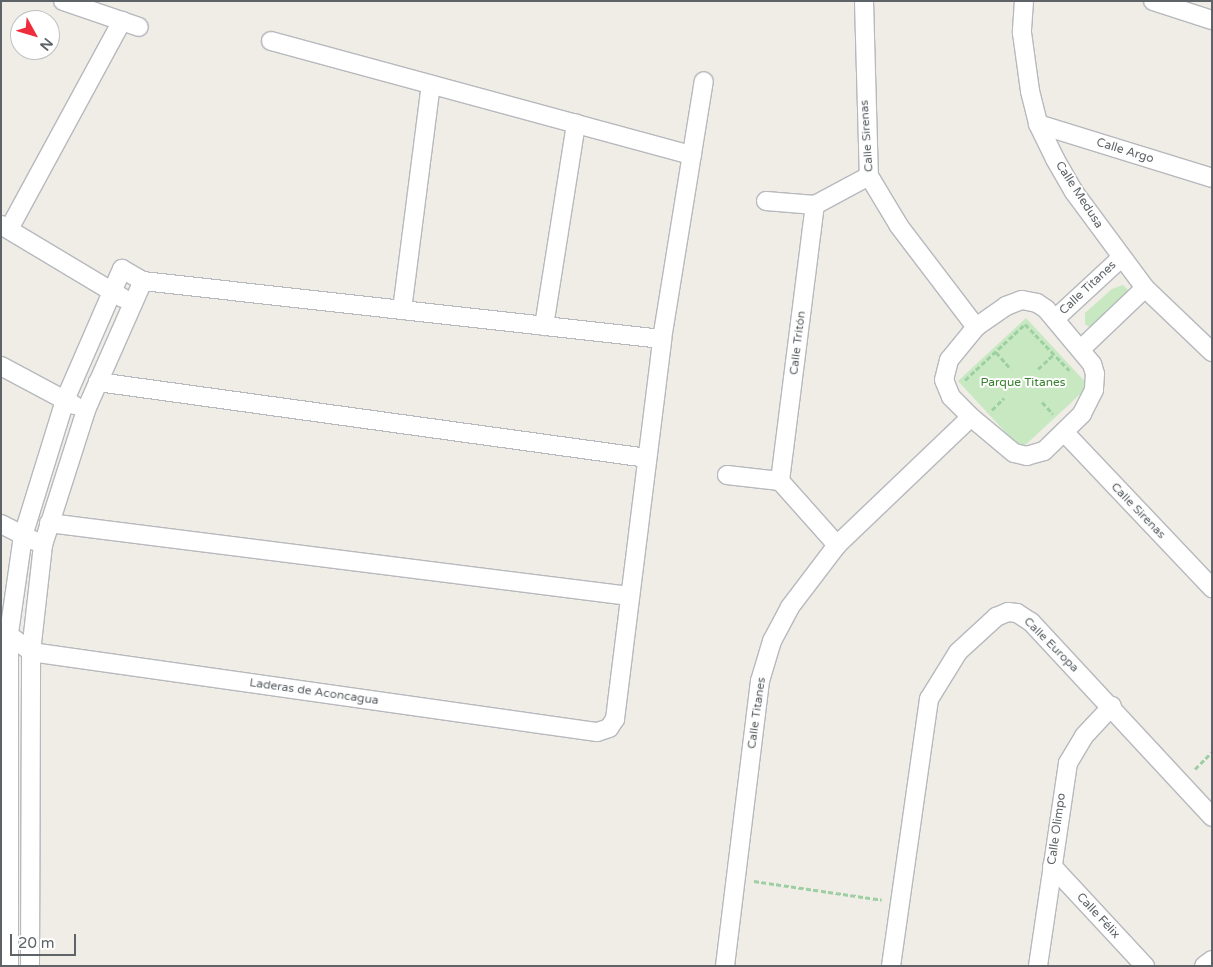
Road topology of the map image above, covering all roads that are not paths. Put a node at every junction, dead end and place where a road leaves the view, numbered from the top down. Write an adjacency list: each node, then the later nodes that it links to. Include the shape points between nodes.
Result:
1 (63, 1): 16 (street, via 130,24)
2 (864, 1): 12 (street, Calle Sirenas)
3 (1024, 1): 10 (street, Calle Medusa, via 1025,64)
4 (1152, 1): 5 (street)
5 (1212, 20)
6 (271, 41): 8 (street)
7 (704, 81): 11 (street)
8 (431, 85): 9 (street); 22 (street)
9 (576, 124): 11 (street); 24 (street)
10 (1038, 124): 13 (street, Calle Argo); 17 (street, Calle Medusa, via 1074,192)
11 (692, 155): 26 (street)
12 (869, 176): 15 (street); 25 (street, Calle Sirenas, via 899,226)
13 (1212, 178)
14 (766, 201): 15 (street)
15 (815, 206): 37 (street, Calle Tritón)
16 (5, 227): 20 (street)
17 (1121, 258): 19 (street, Calle Medusa); 23 (street, Calle Titanes)
18 (143, 281): 20 (street, via 122,269); 21 (street); 22 (street)
19 (1145, 288): 27 (street); 28 (street, Calle Medusa)
20 (114, 294): 21 (street); 31 (street)
21 (135, 304): 30 (street)
22 (402, 310): 24 (street)
23 (1054, 319): 25 (street, Calle Titanes, via 1037,303 1022,300 1006,306); 27 (street, Calle Titanes)
24 (544, 326): 26 (street)
25 (976, 327): 33 (street, Calle Titanes, via 949,360 944,380 951,398)
26 (662, 340): 35 (street)
27 (1081, 349): 34 (street, Calle Titanes, via 1092,364 1094,390 1082,414)
28 (1212, 352)
29 (1, 366): 31 (street)
30 (98, 382): 32 (street); 35 (street)
31 (65, 400): 32 (street); 40 (street)
32 (86, 410): 38 (street)
33 (970, 417): 34 (street, Calle Titanes, via 1020,456 1044,451); 42 (street, Calle Titanes)
34 (1064, 434): 43 (street, Calle Sirenas)
35 (646, 458): 44 (street)
36 (727, 475): 37 (street)
37 (780, 481): 42 (street)
38 (49, 523): 41 (street); 44 (street)
39 (1, 524): 40 (street)
40 (23, 536): 41 (street); 45 (street)
41 (43, 545): 46 (street)
42 (837, 545): 53 (street, Calle Titanes, via 790,607 772,641 760,681)
43 (1212, 588)
44 (629, 596): 46 (street, Laderas de Aconcagua, via 614,719 608,728 597,732)
45 (5, 631): 46 (street); 51 (street)
46 (31, 652): 52 (street)
47 (1112, 706): 48 (street, Calle Europa); 49 (street, Calle Olimpo, via 1084,736 1068,764); 54 (street, Calle Europa, via 1031,622 1017,613 1008,612 996,617 958,652 929,699)
48 (1212, 817)
49 (1052, 866): 55 (street, Calle Olimpo); 56 (street, Calle Félix)
50 (1212, 960): 57 (street)
51 (9, 966)
52 (30, 966)
53 (724, 966)
54 (891, 966)
55 (1038, 966)
56 (1145, 966)
57 (1204, 966)

